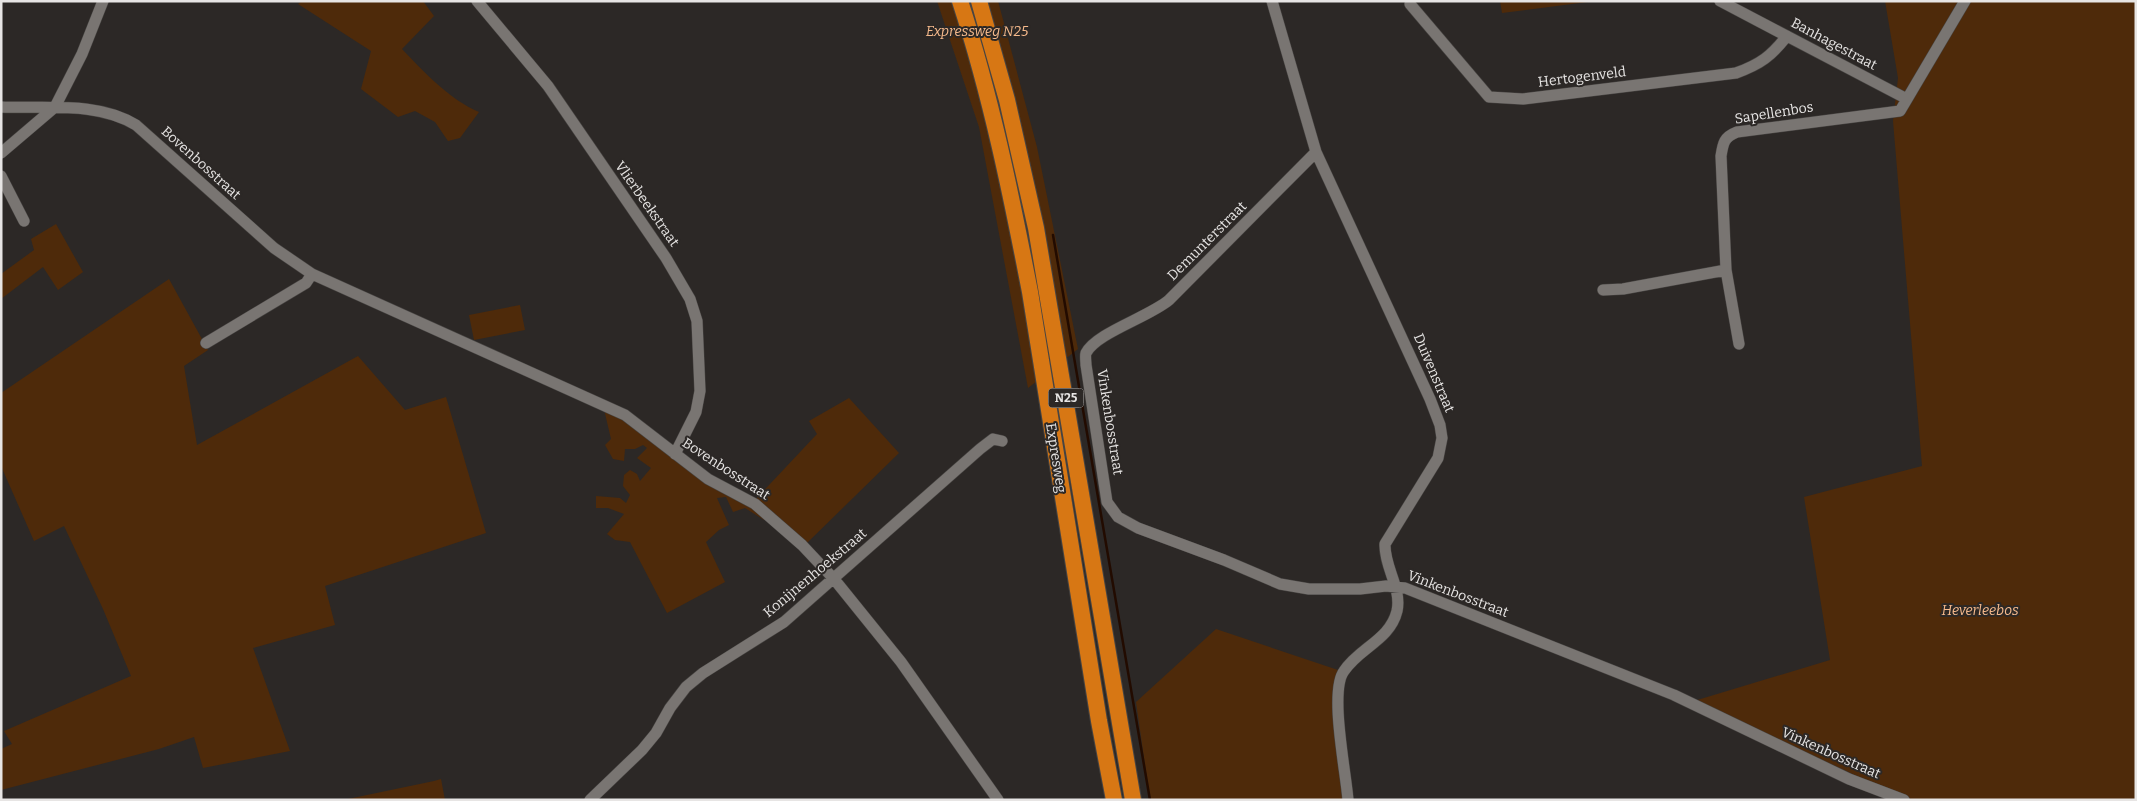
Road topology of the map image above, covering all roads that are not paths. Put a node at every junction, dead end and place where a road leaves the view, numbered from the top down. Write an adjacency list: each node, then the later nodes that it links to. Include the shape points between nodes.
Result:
1 (103, 1): 12 (street, via 82,54)
2 (477, 1): 24 (street, Vlierbeekstraat, via 548,86 666,258 690,299 697,321 700,391 696,412)
3 (960, 1): 29 (highway, Expresweg / N25, via 990,104 1018,232)
4 (979, 1): 30 (highway, Expresweg / N25, via 1007,100 1036,228)
5 (1272, 1): 13 (street, Duivenstraat)
6 (1720, 1): 9 (street, Banhagestraat)
7 (1965, 1): 10 (street)
8 (1410, 4): 9 (street, Hertogenveld, via 1489,98 1523,99 1736,73 1754,67 1771,55)
9 (1787, 36): 10 (street, Banhagestraat)
10 (1907, 100): 17 (street, Sapellenbos, via 1900,111 1728,135 1723,142 1721,156)
11 (1, 107): 12 (street, Bovenbosstraat)
12 (55, 107): 14 (street); 18 (street, Bovenbosstraat, via 122,117 136,126 274,248)
13 (1316, 152): 20 (street, Demunterstraat, via 1160,308); 26 (street, Duivenstraat, via 1406,344 1440,425 1442,438 1438,458 1385,544 1385,555)
14 (1, 153)
15 (1, 176): 16 (street)
16 (24, 221)
17 (1726, 270): 19 (street); 22 (street, Sapellenbos)
18 (312, 274): 21 (street, via 299,287); 24 (street, Bovenbosstraat, via 625,415)
19 (1603, 290)
20 (1108, 334): 26 (street, Vinkenbosstraat, via 1086,354 1086,365 1107,502 1118,517 1138,528 1295,588)
21 (206, 343)
22 (1739, 344)
23 (1002, 441): 25 (street, Konijnenhoekstraat, via 992,439)
24 (675, 454): 25 (street, Bovenbosstraat, via 708,479 755,504)
25 (834, 578): 27 (street, Konijnenhoekstraat, via 784,622 686,687 642,750); 28 (street, Bovenbosstraat, via 901,662)
26 (1395, 586): 31 (street, Duivenstraat, via 1398,600 1394,620 1382,636 1346,668 1338,686); 32 (street, Vinkenbosstraat, via 1674,695 1849,779)
27 (590, 800)
28 (998, 800)
29 (1114, 800)
30 (1133, 800)
31 (1348, 800)
32 (1904, 800)

